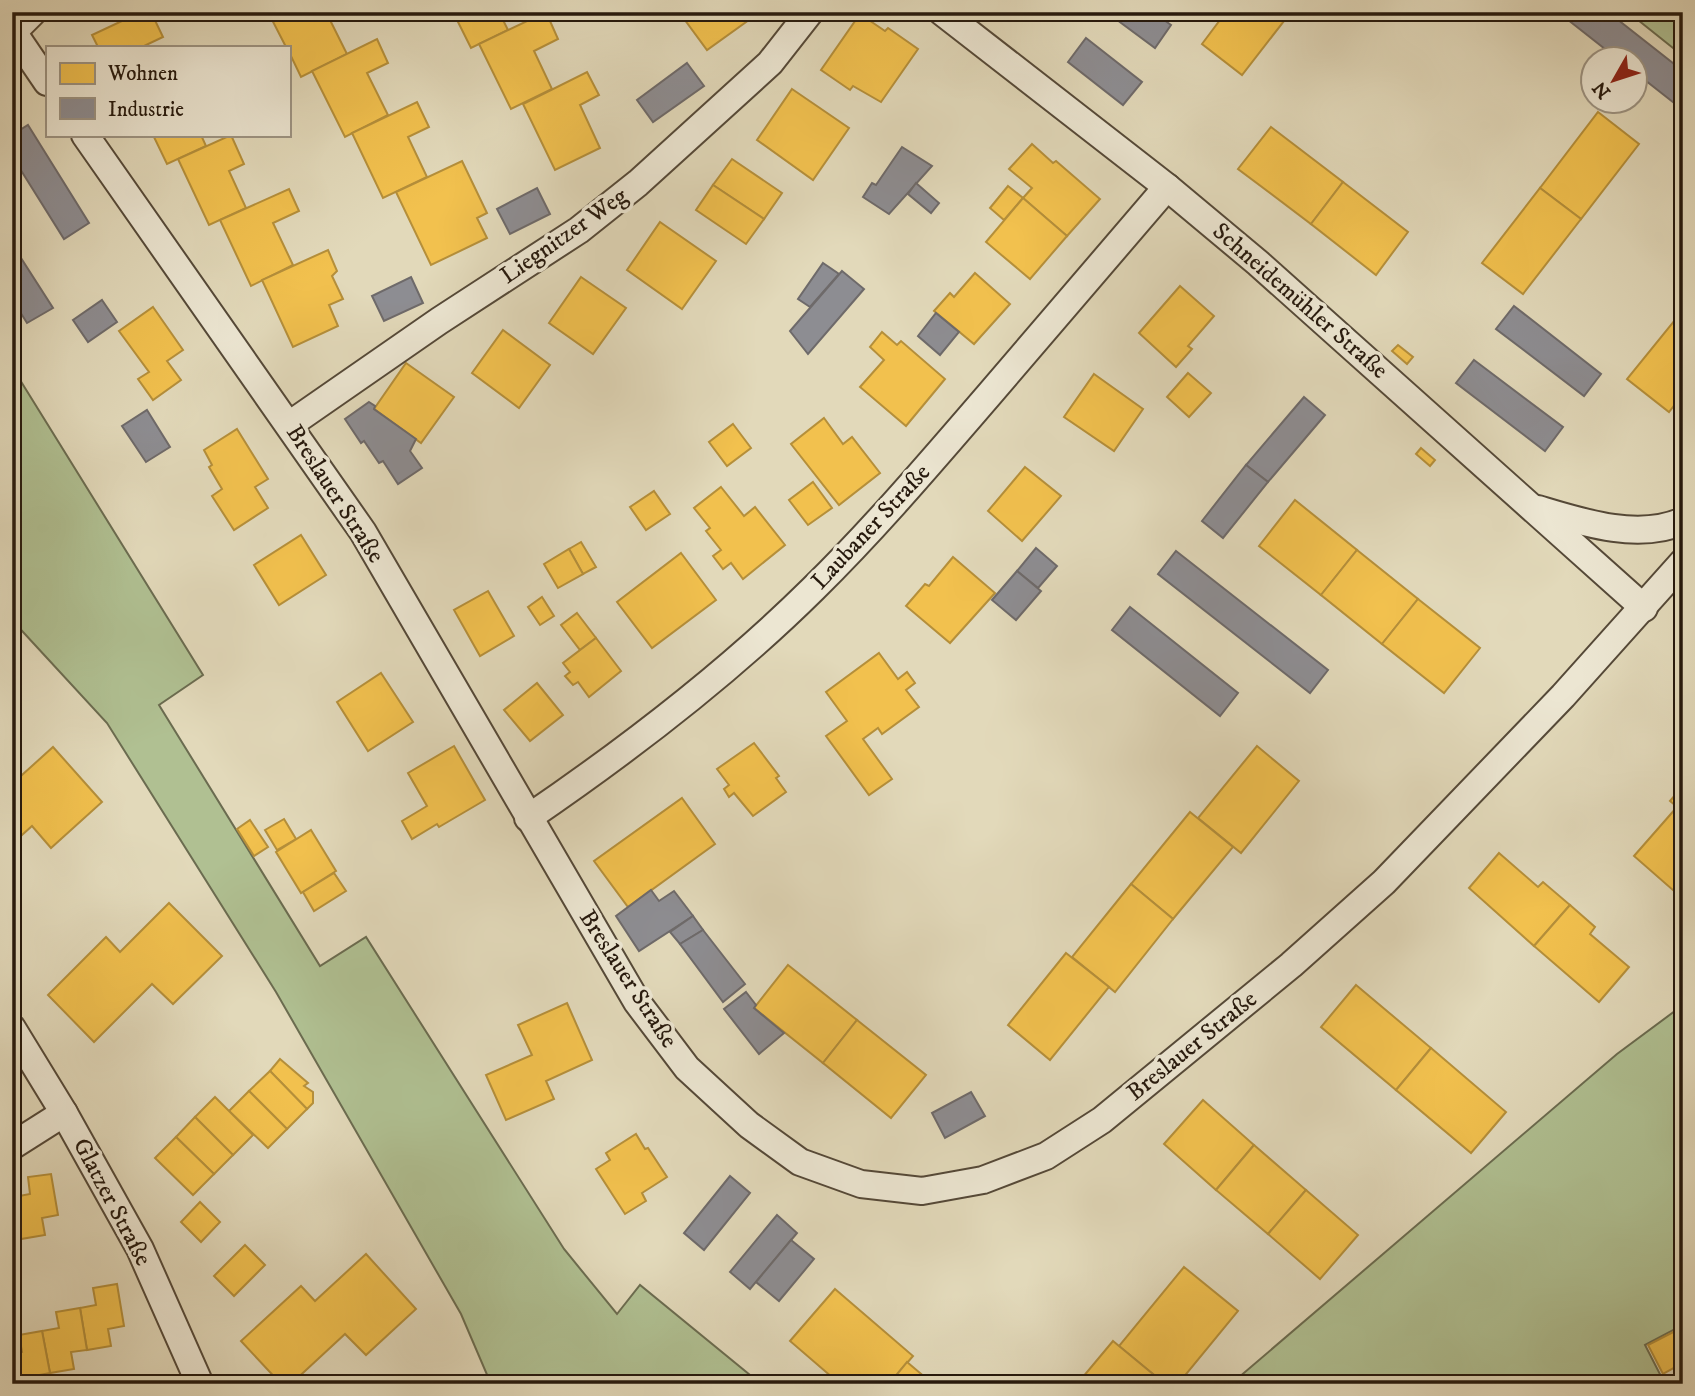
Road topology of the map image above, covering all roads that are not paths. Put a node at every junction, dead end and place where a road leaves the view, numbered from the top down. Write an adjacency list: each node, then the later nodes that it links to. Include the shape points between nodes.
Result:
1 (33, 12): 4 (street)
2 (810, 12): 8 (street, Liegnitzer Weg, via 770,64 579,230)
3 (942, 12): 7 (street, Schneidemühler Straße)
4 (12, 33): 5 (street)
5 (46, 81)
6 (86, 136): 8 (street, Breslauer Straße)
7 (1167, 187): 9 (street, Schneidemühler Straße, via 1268,271); 13 (street, Laubaner Straße, via 916,480 814,588 687,702)
8 (289, 425): 13 (street, Breslauer Straße, via 363,533)
9 (1530, 506): 10 (street, via 1607,528 1643,529); 12 (street, Schneidemühler Straße)
10 (1683, 521)
11 (1683, 562): 12 (street, Breslauer Straße)
12 (1644, 608): 13 (street, Breslauer Straße, via 1384,882 1291,965 1102,1120 1046,1156 983,1180 922,1191 861,1184 800,1162 749,1125 687,1068 637,1002)
13 (528, 818)
14 (12, 1028): 15 (street, Glatzer Straße)
15 (64, 1113): 16 (street); 17 (street, Glatzer Straße, via 140,1249)
16 (12, 1146)
17 (200, 1384)

